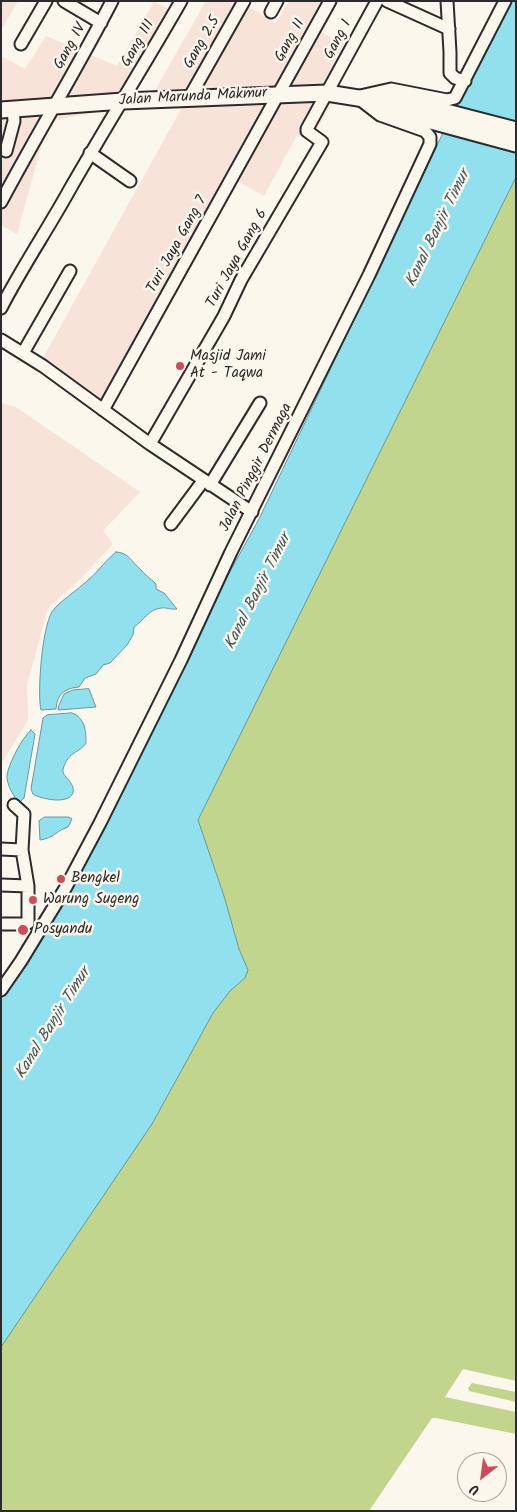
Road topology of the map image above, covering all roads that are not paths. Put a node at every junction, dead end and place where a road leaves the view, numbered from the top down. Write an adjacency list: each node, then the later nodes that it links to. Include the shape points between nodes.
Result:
1 (46, 1): 15 (street)
2 (64, 1): 13 (street)
3 (112, 1): 13 (street, Gang IV)
4 (181, 1): 21 (street, Gang III)
5 (244, 1): 20 (street, Gang 2.5)
6 (277, 1): 12 (street)
7 (330, 1): 18 (street, Gang II)
8 (377, 1): 17 (street, Gang I)
9 (387, 1): 14 (street)
10 (448, 1): 14 (street)
11 (505, 1): 16 (street)
12 (271, 12)
13 (101, 23): 22 (street, Gang IV)
14 (449, 29): 16 (street, via 450,73 452,77)
15 (21, 44)
16 (465, 81): 19 (street, via 451,100 392,89)
17 (327, 93): 18 (main road, Jalan Marunda Makmur); 19 (main road, Jalan Marunda Makmur); 37 (street, Turi Jaya Gang 6, via 306,130 322,142)
18 (278, 94): 20 (main road, Jalan Marunda Makmur); 36 (street, Turi Jaya Gang 7)
19 (356, 97): 24 (main road, Jalan Marunda Makmur, via 383,102 394,111); 39 (street, Jalan Pinggir Dermaga, via 380,115 425,131 430,137 430,144 370,275)
20 (188, 100): 21 (main road, Jalan Marunda Makmur)
21 (123, 101): 22 (main road, Jalan Marunda Makmur); 28 (street, Gang III)
22 (54, 106): 23 (main road, Jalan Marunda Makmur); 30 (street, Gang IV)
23 (7, 110): 27 (street, via 14,120)
24 (439, 116): 25 (main road, Jalan Marunda Makmur); 26 (main road, Jalan Marunda Makmur)
25 (516, 130)
26 (516, 144)
27 (6, 151)
28 (90, 153): 29 (street); 32 (street, Gang III)
29 (130, 181)
30 (1, 202)
31 (70, 271): 34 (street)
32 (1, 308)
33 (1, 340): 34 (street)
34 (24, 353): 36 (street)
35 (260, 403): 38 (street)
36 (103, 410): 37 (street)
37 (150, 444): 38 (street)
38 (207, 483): 39 (street); 40 (street)
39 (252, 512): 47 (street, Jalan Pinggir Dermaga, via 164,696)
40 (170, 524)
41 (14, 805): 43 (street, via 24,814)
42 (1, 849): 43 (street)
43 (22, 850): 45 (street)
44 (1, 885): 45 (street)
45 (28, 886): 46 (street)
46 (29, 913): 47 (street); 48 (street, via 27,924)
47 (46, 920): 49 (street, Jalan Pinggir Dermaga)
48 (1, 924)
49 (2, 989)

